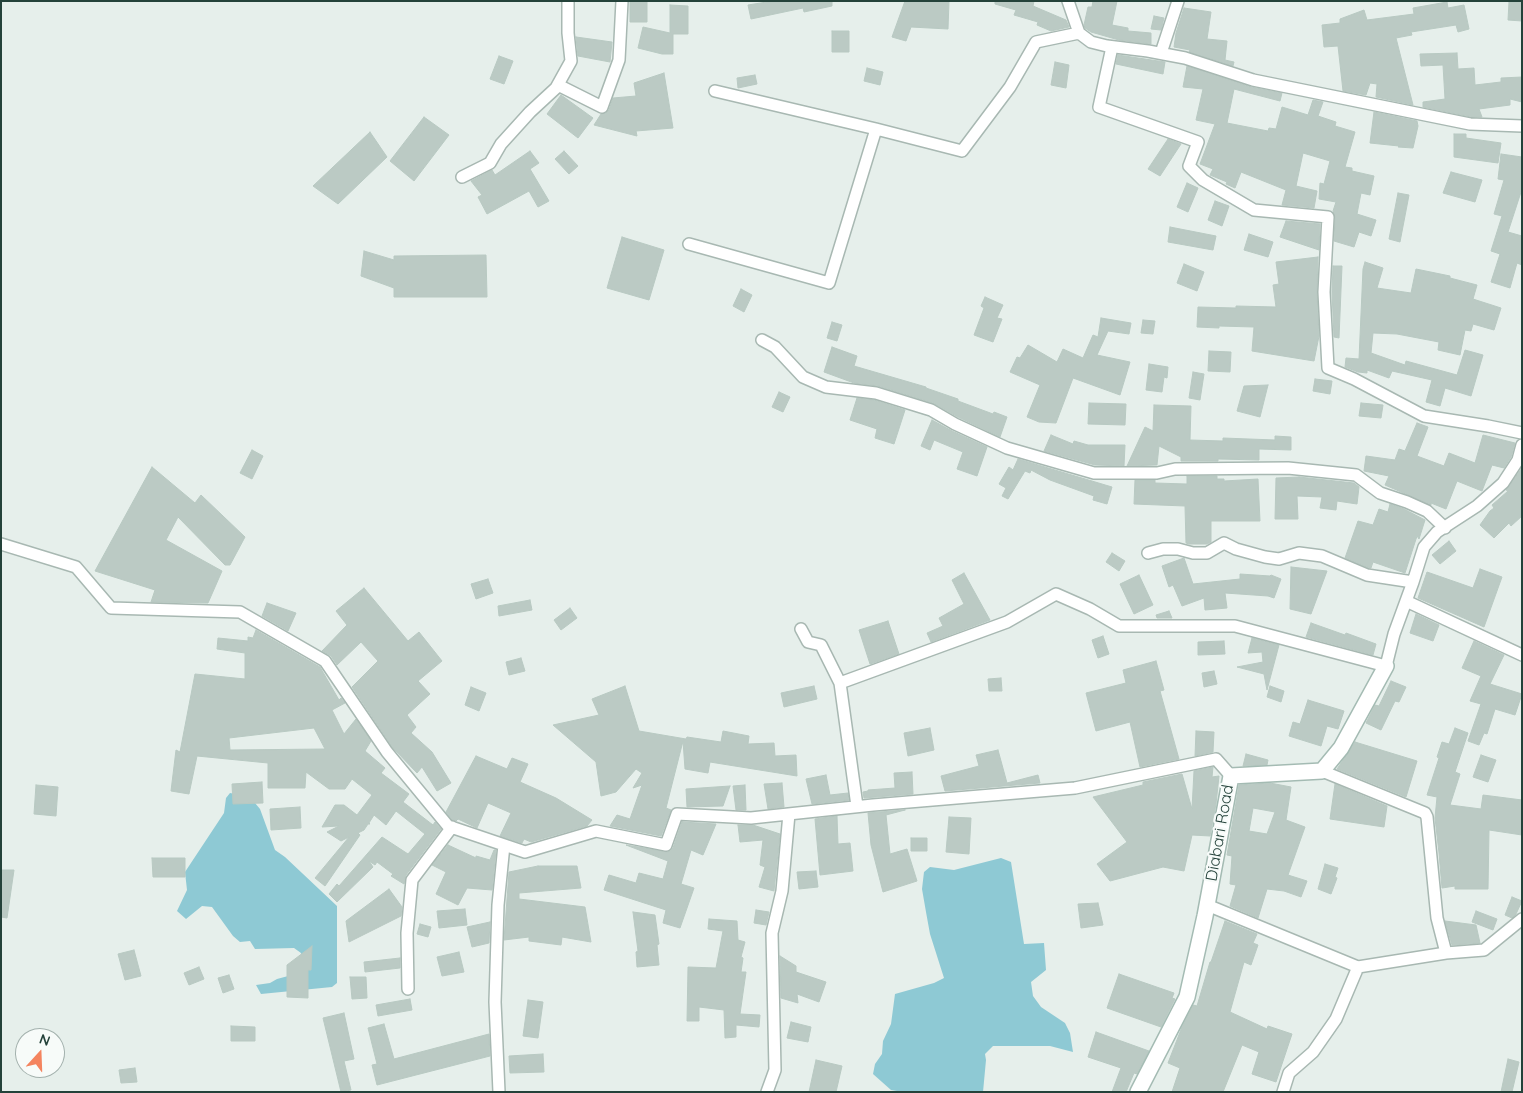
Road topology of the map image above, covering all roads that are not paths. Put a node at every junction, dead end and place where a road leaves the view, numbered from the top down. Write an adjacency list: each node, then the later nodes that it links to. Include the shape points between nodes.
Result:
1 (568, 1): 8 (street, via 571,61)
2 (622, 1): 8 (street, via 619,60 602,107)
3 (1068, 1): 5 (street)
4 (1178, 1): 7 (street)
5 (1079, 33): 6 (street, via 1091,42); 11 (street, via 1036,42 1010,87 962,151)
6 (1112, 47): 7 (street); 15 (street, via 1099,106 1198,142 1189,166 1203,180 1254,210 1328,217 1324,292 1328,368 1424,416)
7 (1161, 53): 10 (street, via 1253,80 1329,96 1470,124)
8 (558, 85): 12 (street, via 501,144 490,163)
9 (714, 91): 11 (street)
10 (1522, 126)
11 (876, 128): 13 (street, via 829,283)
12 (462, 177)
13 (690, 244)
14 (762, 340): 17 (street, via 774,347 803,377 826,387 876,393 931,410 1007,448 1094,473 1279,468 1356,475 1380,493 1427,511)
15 (1522, 433)
16 (1522, 445): 17 (street, via 1518,460 1502,483 1477,506)
17 (1445, 528): 20 (street, via 1424,547)
18 (1, 544): 30 (street, via 76,567 111,608 240,612 325,661 387,752)
19 (1148, 552): 20 (street, via 1178,549 1207,554 1224,543 1279,559 1299,552 1322,556 1366,575)
20 (1413, 582): 21 (street)
21 (1406, 602): 23 (street); 24 (street)
22 (801, 629): 25 (street, via 808,642 822,645)
23 (1522, 655)
24 (1386, 666): 25 (street, via 1235,626 1120,626 1056,594 1006,622); 26 (street, via 1341,748)
25 (840, 683): 28 (street)
26 (1322, 771): 27 (street, Diabari Road); 34 (street, via 1425,813 1437,918)
27 (1231, 776): 28 (street, via 1216,759 1075,788); 32 (street, Diabari Road)
28 (857, 806): 29 (street)
29 (789, 814): 31 (street, via 751,818 677,814 666,846 596,831 524,852); 38 (street, via 782,890 772,933 775,1070)
30 (452, 827): 31 (street); 36 (street, via 412,880 407,932)
31 (504, 845): 37 (street, via 498,905 495,1002)
32 (1207, 905): 35 (street); 39 (street, Diabari Road, via 1187,997)
33 (1522, 918): 34 (street, via 1484,950)
34 (1446, 953): 35 (street)
35 (1358, 967): 40 (street, via 1336,1019 1313,1052 1288,1073)
36 (408, 989)
37 (499, 1092)
38 (767, 1092)
39 (1138, 1092)
40 (1282, 1092)

